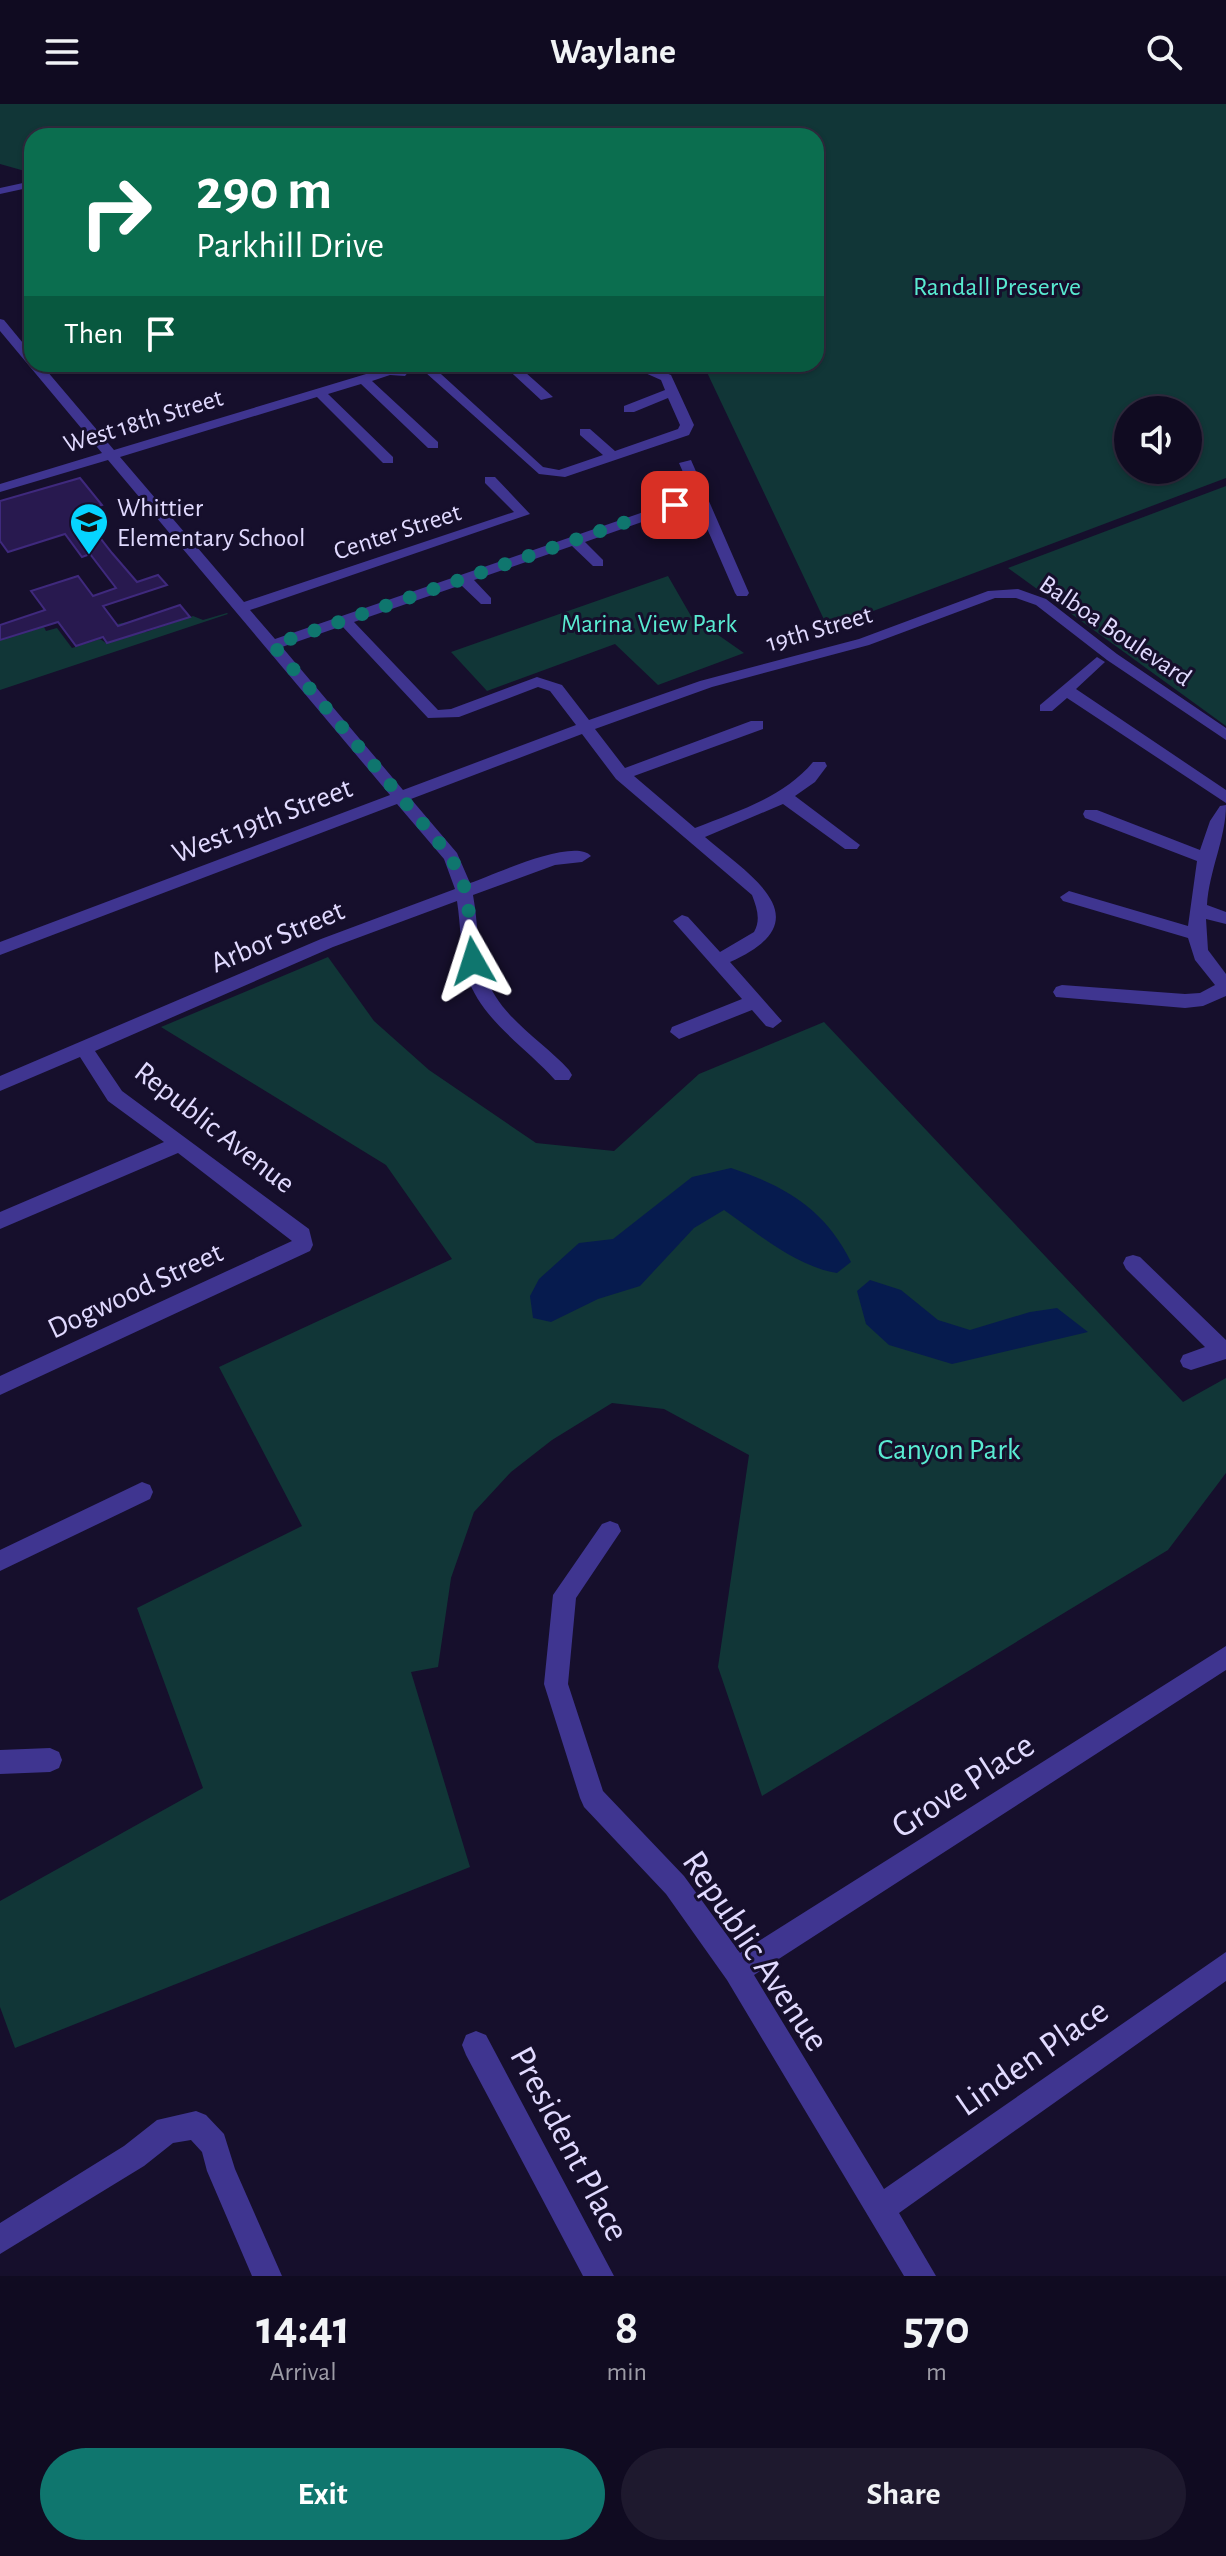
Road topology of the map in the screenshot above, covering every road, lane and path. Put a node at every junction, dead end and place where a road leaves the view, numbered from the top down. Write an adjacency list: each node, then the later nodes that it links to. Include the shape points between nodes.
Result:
1 (24, 186): 2 (street)
2 (0, 191)
3 (0, 323): 4 (street)
4 (24, 352)
5 (41, 372): 17 (street)
6 (384, 372): 10 (street, West 18th Street)
7 (431, 372): 18 (street, via 539,470 569,473)
8 (517, 372): 13 (street)
9 (657, 372): 12 (street)
10 (363, 379): 11 (street, West 18th Street); 16 (street)
11 (319, 392): 17 (street, West 18th Street); 19 (street)
12 (672, 392): 14 (street); 18 (street, via 687,425 684,432)
13 (546, 397)
14 (629, 409)
15 (585, 432): 18 (street)
16 (433, 445)
17 (112, 455): 22 (street, West 18th Street); 30 (street)
18 (615, 458)
19 (388, 460)
20 (686, 463): 23 (street)
21 (490, 480): 30 (street, Center Street, via 523,514)
22 (0, 488)
23 (701, 497): 24 (street); 27 (street)
24 (574, 540): 25 (street); 26 (street)
25 (598, 563)
26 (464, 579): 29 (street); 31 (street)
27 (742, 593)
28 (1018, 593): 37 (street, 19th Street, via 993,594 864,642 742,674); 38 (street, Balboa Boulevard, via 1051,609)
29 (486, 601)
30 (241, 608): 32 (street)
31 (344, 620): 32 (street); 37 (street, via 434,715 453,714 537,682 556,688)
32 (273, 645): 42 (street)
33 (1097, 662): 34 (street)
34 (1066, 690): 35 (street); 43 (street)
35 (1046, 708)
36 (757, 725): 40 (street)
37 (588, 726): 40 (street); 42 (street, West 19th Street)
38 (1226, 735)
39 (819, 766): 41 (street, via 810,780)
40 (622, 775): 45 (street)
41 (783, 796): 45 (street); 46 (street)
42 (402, 797): 49 (street, via 451,857); 55 (street, West 19th Street)
43 (1225, 810): 48 (street)
44 (1091, 814): 48 (street)
45 (691, 836): 56 (street, via 759,892 768,909 766,932 756,943)
46 (851, 845)
47 (582, 856): 49 (street, Arbor Street, via 553,859)
48 (1205, 858): 51 (street)
49 (467, 893): 62 (street, Arbor Street, via 327,943); 63 (street, via 473,961 484,995)
50 (1069, 897): 54 (street)
51 (1199, 909): 52 (street); 54 (street)
52 (1226, 918)
53 (682, 921): 56 (street)
54 (1196, 934): 57 (street, via 1205,964)
55 (0, 949)
56 (718, 960): 59 (street)
57 (1226, 987): 58 (street, via 1185,1001)
58 (1062, 992)
59 (755, 1001): 60 (street); 61 (street)
60 (773, 1021)
61 (679, 1032)
62 (85, 1050): 64 (street, Arbor Street); 65 (street, Republic Avenue, via 115,1096)
63 (562, 1075)
64 (0, 1084)
65 (177, 1145): 66 (street); 67 (street, Republic Avenue, via 302,1235 303,1245)
66 (0, 1221)
67 (295, 1249): 71 (street, Dogwood Street)
68 (1133, 1263): 69 (street)
69 (1224, 1350): 70 (street)
70 (1191, 1361)
71 (0, 1386)
72 (142, 1492): 74 (street)
73 (610, 1531): 79 (street, Republic Avenue, via 565,1595 556,1684 593,1798 675,1885)
74 (0, 1561)
75 (1226, 1657): 79 (street, Grove Place)
76 (50, 1760): 77 (street)
77 (0, 1762)
78 (1226, 1965): 81 (street, Linden Place)
79 (736, 1971): 81 (street, Republic Avenue)
80 (476, 2045): 84 (street, President Place)
81 (879, 2210): 85 (street, Republic Avenue)
82 (0, 2240): 83 (street, via 167,2130 196,2125 214,2144)
83 (267, 2276)
84 (599, 2276)
85 (921, 2276)

